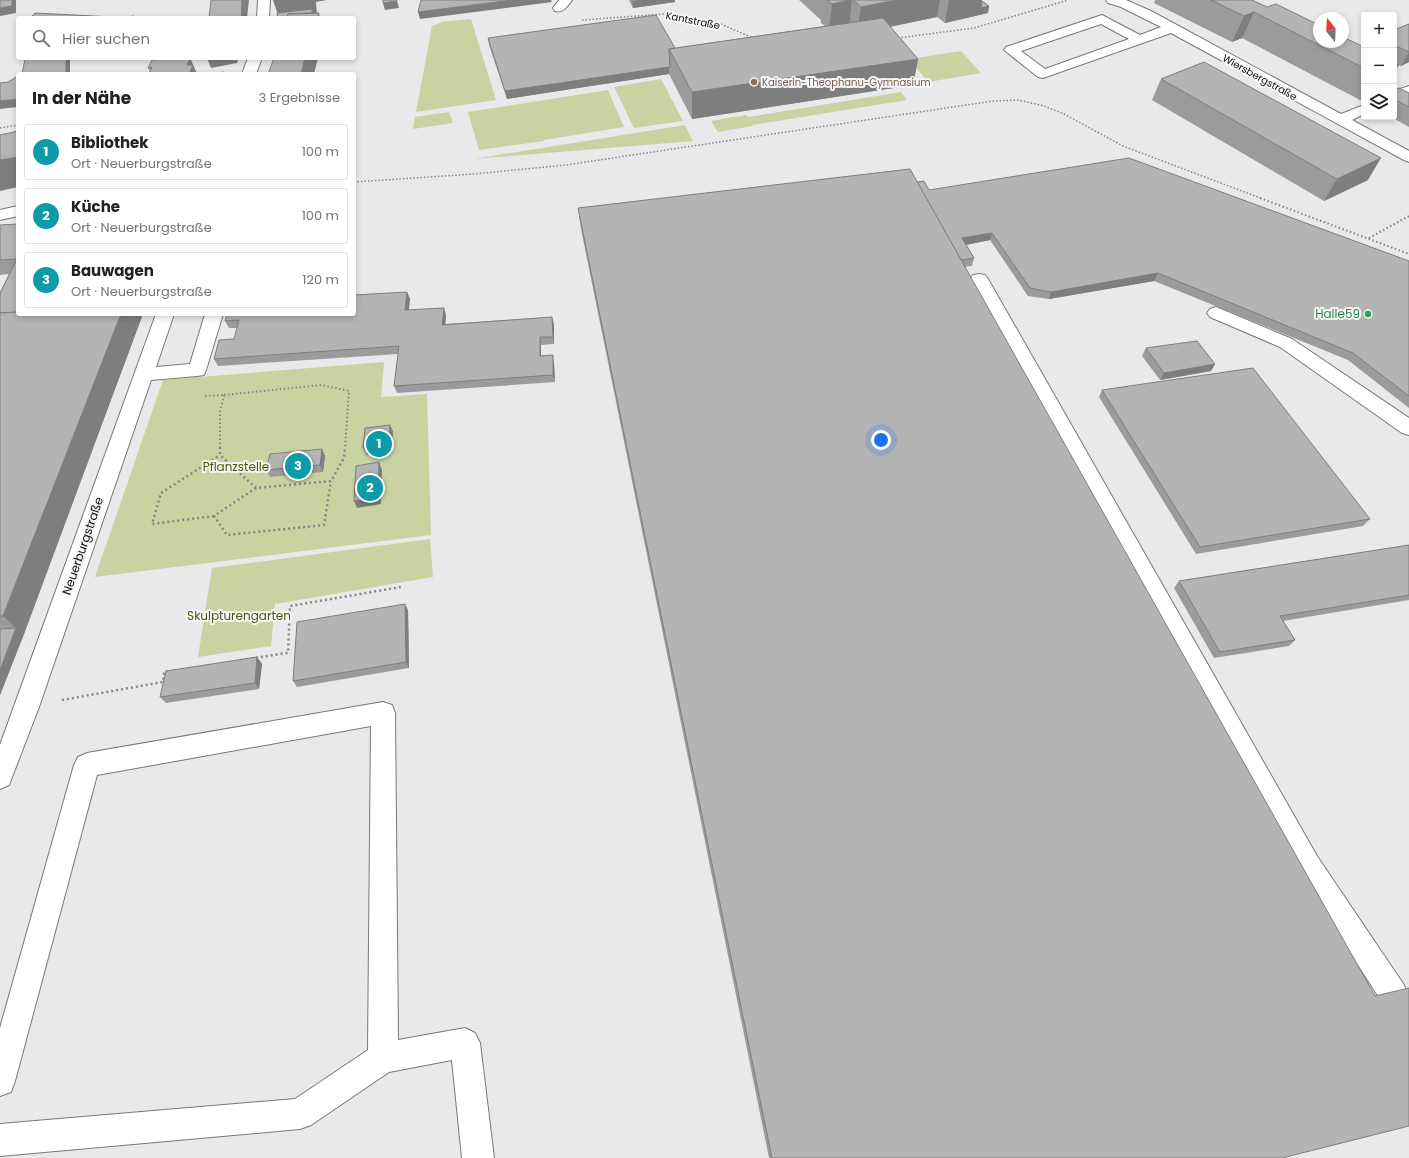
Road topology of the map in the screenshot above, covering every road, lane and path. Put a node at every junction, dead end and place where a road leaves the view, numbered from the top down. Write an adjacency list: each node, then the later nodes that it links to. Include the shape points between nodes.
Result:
1 (264, 0): 6 (street)
2 (1068, 0): 8 (path, via 974,28)
3 (1112, 0): 4 (street, Wiersbergstraße)
4 (1127, 2): 7 (street, Wiersbergstraße, via 1132,9)
5 (562, 4): 9 (path, Kantstraße, via 564,21 664,14 720,24)
6 (263, 16)
7 (1172, 28): 10 (street); 16 (street, Wiersbergstraße)
8 (898, 37)
9 (756, 39)
10 (1140, 40): 10 (street, via 1043,74 1011,50 1102,19)
11 (254, 60): 12 (street)
12 (250, 72)
13 (1409, 90): 14 (street)
14 (1397, 95)
15 (1361, 110): 16 (street)
16 (1340, 120): 19 (street, Wiersbergstraße)
17 (16, 125): 18 (path)
18 (0, 128)
19 (1409, 157)
20 (356, 182): 24 (path, via 566,165 985,102 1018,100 1064,114 1123,146)
21 (16, 211): 22 (street)
22 (0, 215)
23 (1409, 216): 24 (path)
24 (1369, 239): 25 (path)
25 (1409, 254)
26 (979, 279): 43 (street, via 1308,865)
27 (1216, 313): 33 (street, via 1286,343)
28 (164, 316): 30 (street, Neuerburgstraße)
29 (213, 316): 30 (street, via 197,370)
30 (144, 374): 41 (street, Neuerburgstraße)
31 (224, 395): 32 (path); 34 (path, via 220,412); 35 (path, via 321,385 349,391 344,458)
32 (201, 396)
33 (1409, 428)
34 (220, 455): 36 (path); 37 (path, via 161,493 152,524)
35 (331, 481): 36 (path); 37 (path, via 324,525 227,536)
36 (256, 488): 37 (path)
37 (214, 516)
38 (401, 588): 39 (path, via 290,606 288,653)
39 (234, 661)
40 (172, 671): 41 (path, via 164,672 163,682)
41 (26, 707): 42 (street, Neuerburgstraße)
42 (0, 777)
43 (1394, 995)
44 (383, 1058): 45 (street, via 382,713 87,765); 46 (street, via 300,1114); 47 (street, via 465,1043)
45 (0, 1081)
46 (0, 1140)
47 (478, 1158)

